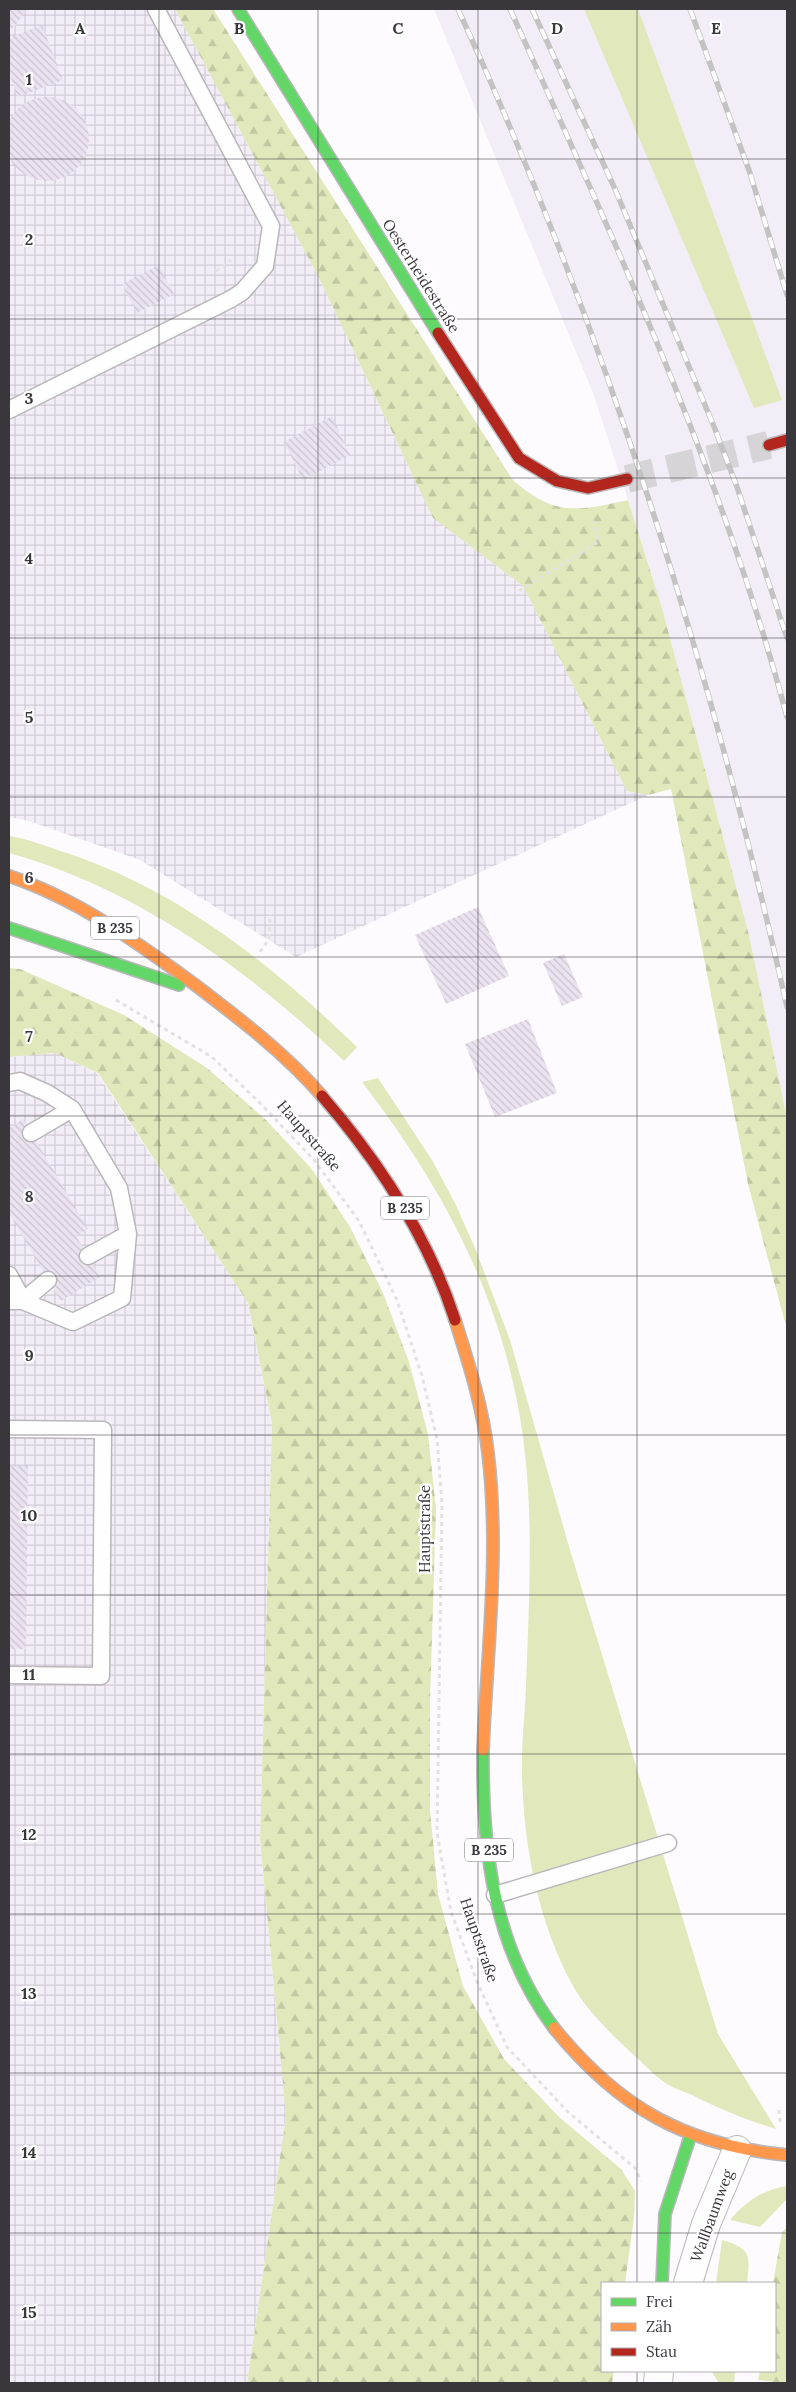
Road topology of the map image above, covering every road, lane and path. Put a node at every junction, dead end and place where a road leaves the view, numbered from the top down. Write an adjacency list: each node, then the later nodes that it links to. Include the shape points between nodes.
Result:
1 (156, 9): 3 (lane, via 271,226 265,266 242,292 231,299)
2 (238, 9): 6 (main road, Oesterheidestraße, via 474,391 519,458 557,481 588,488)
3 (9, 410)
4 (787, 440): 5 (main road)
5 (769, 445)
6 (627, 479)
7 (593, 518): 8 (path, via 598,542)
8 (519, 591)
9 (9, 876): 14 (main road, Hauptstraße / B 235, via 33,883 93,913)
10 (270, 915): 12 (path, via 269,939)
11 (9, 928): 14 (main road, Hauptstraße / B 235)
12 (260, 952)
13 (110, 997): 30 (path, Hauptstraße / B 235, via 212,1057 261,1104 314,1160 359,1221 397,1300 438,1439 442,1504 437,1833 451,1912 507,2048 568,2112 635,2168 643,2186 644,2208)
14 (211, 997): 26 (main road, Hauptstraße / B 235, via 273,1046 351,1126 384,1172 412,1221 459,1327 487,1443 490,1482 491,1614 482,1782)
15 (9, 1083): 16 (lane, via 20,1081 48,1093)
16 (72, 1109): 17 (lane); 18 (lane, via 119,1188)
17 (31, 1133)
18 (128, 1234): 19 (lane); 22 (lane, via 122,1298 73,1322)
19 (88, 1256)
20 (9, 1275): 22 (lane)
21 (48, 1280): 22 (lane)
22 (16, 1301)
23 (9, 1429): 24 (lane, via 103,1430 103,1440 101,1676)
24 (9, 1675)
25 (668, 1843): 26 (lane)
26 (495, 1895): 27 (main road, Hauptstraße / B 235, via 512,1956 550,2023 598,2078 643,2112)
27 (690, 2137): 28 (main road, Hauptstraße / B 235); 30 (main road)
28 (737, 2150): 29 (main road, Hauptstraße / B 235); 32 (street, Wallbaumweg, via 706,2224)
29 (787, 2156)
30 (665, 2214): 31 (main road)
31 (662, 2282)
32 (688, 2282)

